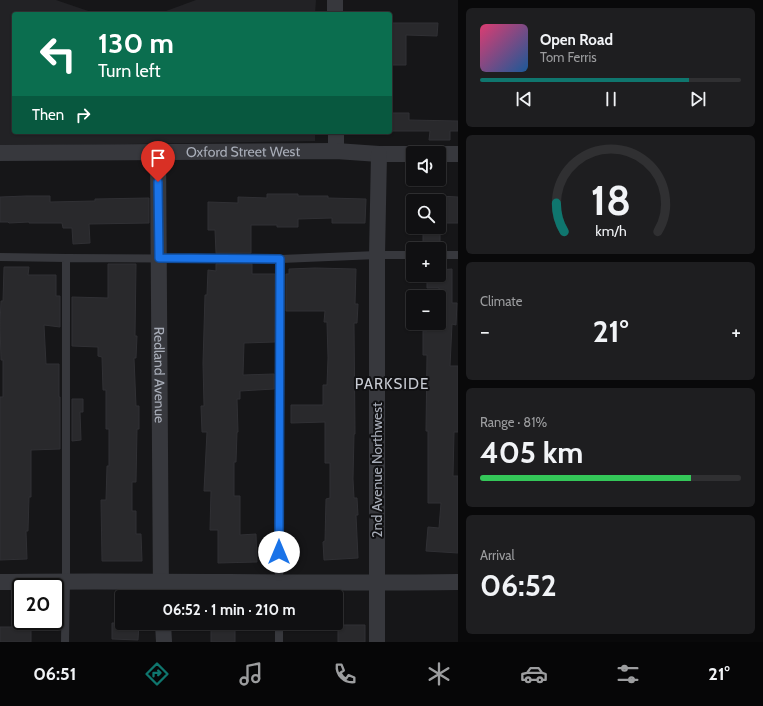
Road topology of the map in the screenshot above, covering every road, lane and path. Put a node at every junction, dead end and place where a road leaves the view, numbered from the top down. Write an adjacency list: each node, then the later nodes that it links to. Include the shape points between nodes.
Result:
1 (335, 0): 2 (street)
2 (335, 12)
3 (336, 134): 4 (street)
4 (336, 151): 5 (street, Oxford Street West); 7 (street, Oxford Street West)
5 (158, 152): 6 (street, Oxford Street West); 17 (street, Redland Avenue)
6 (0, 153)
7 (379, 154): 8 (street, Oxford Street West); 11 (street, 2nd Avenue Northwest)
8 (406, 154)
9 (446, 154): 10 (street)
10 (458, 154)
11 (377, 255): 12 (lane); 18 (lane); 22 (street, 2nd Avenue Northwest)
12 (406, 255)
13 (446, 255): 14 (lane)
14 (458, 256)
15 (0, 257): 16 (lane)
16 (66, 258): 17 (lane); 19 (lane)
17 (159, 258): 18 (lane); 23 (street, Redland Avenue)
18 (280, 259): 24 (lane)
19 (66, 581): 20 (street); 23 (street); 27 (lane)
20 (0, 582)
21 (458, 582): 22 (street)
22 (377, 583): 24 (street); 30 (street, 2nd Avenue Northwest)
23 (161, 589): 24 (street)
24 (279, 590)
25 (163, 630): 28 (street)
26 (279, 630): 29 (lane)
27 (65, 642)
28 (164, 642)
29 (279, 642)
30 (377, 642)

